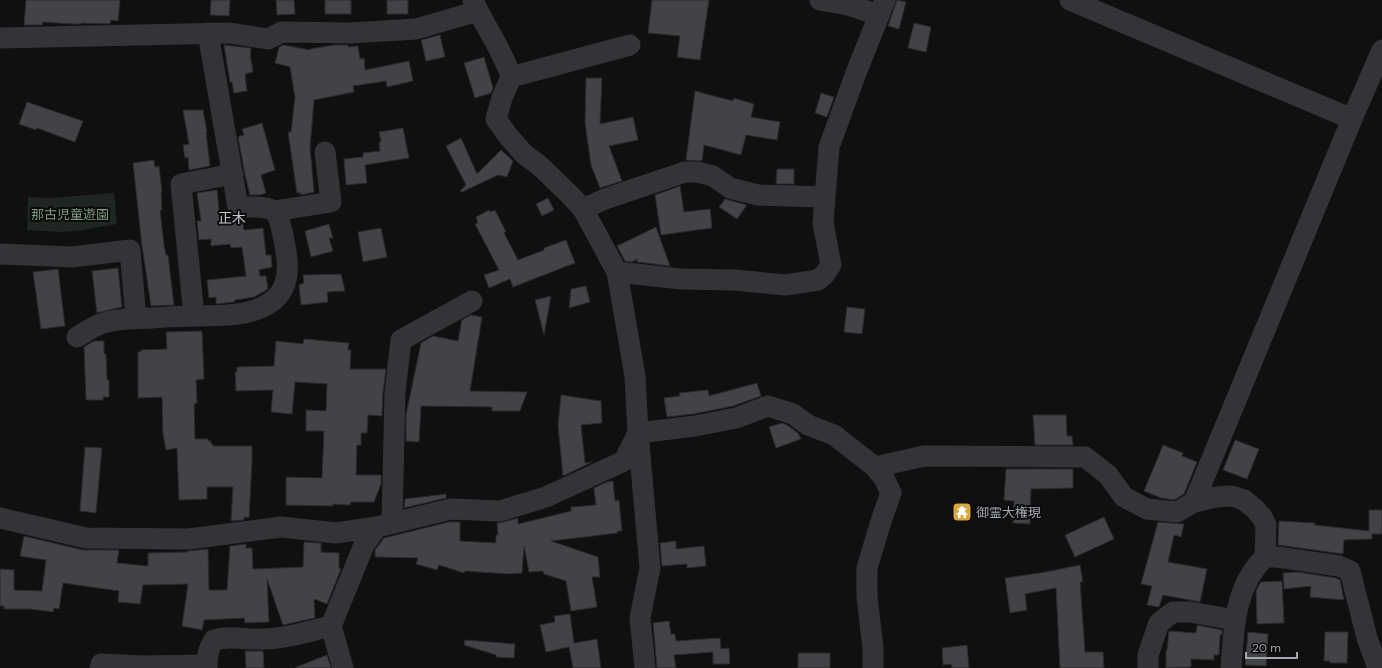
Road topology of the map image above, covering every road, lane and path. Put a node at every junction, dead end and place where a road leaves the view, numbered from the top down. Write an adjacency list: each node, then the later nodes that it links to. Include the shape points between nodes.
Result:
1 (820, 0): 4 (street)
2 (1070, 0): 10 (street)
3 (476, 5): 5 (street, via 416,29 351,33 282,32 268,39 230,33); 9 (street)
4 (882, 8): 13 (street, via 829,147)
5 (208, 33): 6 (street); 12 (street)
6 (0, 38)
7 (630, 45): 9 (street)
8 (1382, 50): 10 (street)
9 (511, 77): 14 (street, via 496,119 524,154 540,166)
10 (1352, 119): 24 (street)
11 (325, 152): 15 (street, via 331,202)
12 (232, 174): 15 (street, via 238,206); 19 (street, via 181,184)
13 (824, 197): 14 (street, via 758,195 730,188 713,176 685,172); 17 (street, via 823,223 831,265 826,274 818,280 785,284 681,279)
14 (583, 209): 17 (street)
15 (274, 211): 19 (street, via 279,218 288,267 281,292 274,300 249,312 231,316)
16 (0, 254): 20 (street, via 72,257 130,250)
17 (617, 272): 22 (street, via 635,376)
18 (472, 302): 26 (street, via 401,340)
19 (194, 316): 20 (street)
20 (136, 318): 21 (street, via 113,320)
21 (77, 337)
22 (638, 434): 23 (street, via 736,418 768,406 793,414 808,425 834,435); 26 (street, via 624,461 546,497 500,512 451,509); 33 (street, via 650,571 640,618)
23 (876, 467): 24 (street, via 924,456 1085,457 1108,475 1124,497 1148,509 1177,512); 34 (street, via 891,493 867,568)
24 (1194, 502): 27 (street, via 1232,496 1251,505 1266,525)
25 (0, 518): 26 (street, via 86,538 189,539 281,528 336,533)
26 (385, 525): 29 (street, via 364,545)
27 (1265, 557): 28 (street, via 1256,566 1244,587); 37 (street, via 1339,566 1350,571 1367,638)
28 (1235, 620): 35 (street, via 1190,612 1173,612 1159,622 1148,654); 36 (street)
29 (331, 626): 30 (street, via 264,639 214,640 210,646); 32 (street)
30 (207, 666): 31 (street, via 101,664)
31 (100, 668)
32 (343, 668)
33 (645, 668)
34 (873, 668)
35 (1148, 668)
36 (1230, 668)
37 (1378, 668)

